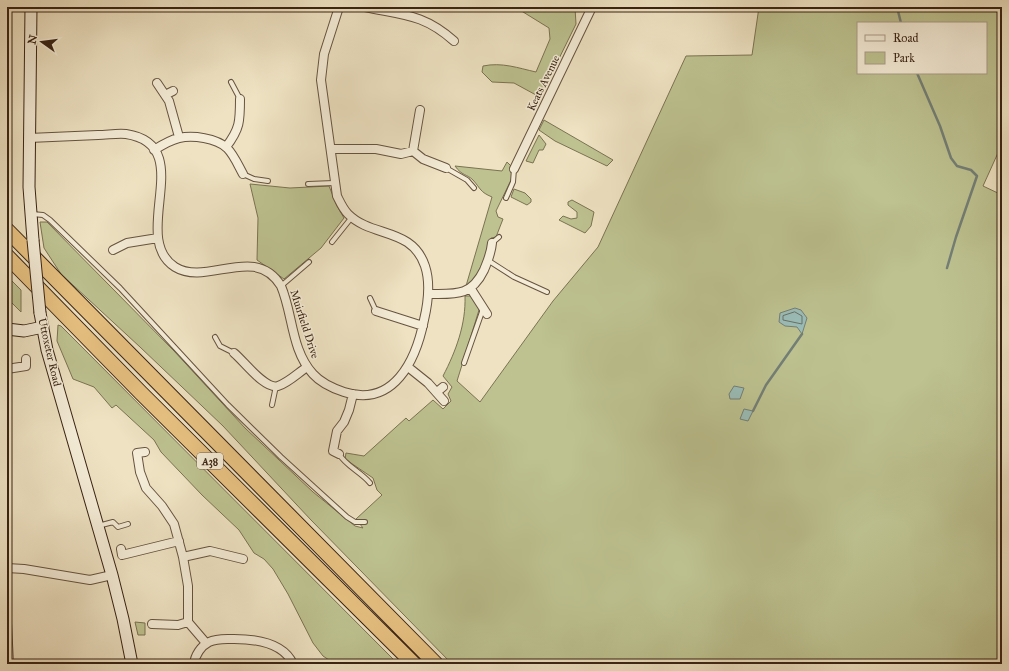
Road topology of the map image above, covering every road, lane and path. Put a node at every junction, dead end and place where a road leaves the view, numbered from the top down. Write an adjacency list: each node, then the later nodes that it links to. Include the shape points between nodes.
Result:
1 (31, 7): 13 (main road, Uttoxeter Road)
2 (339, 7): 15 (street, Muirfield Drive, via 324,54 321,80)
3 (365, 7): 5 (street, via 422,19 439,28)
4 (592, 7): 19 (street, Keats Avenue)
5 (454, 41)
6 (231, 82): 10 (lane)
7 (157, 83): 9 (street)
8 (173, 91): 9 (street)
9 (165, 95): 12 (street)
10 (240, 99): 14 (street, via 240,123)
11 (420, 110): 17 (street)
12 (180, 137): 14 (street, via 202,138); 16 (street)
13 (29, 138): 16 (street, via 125,134 148,143); 26 (main road, Uttoxeter Road)
14 (226, 146): 20 (street)
15 (331, 149): 17 (street, via 376,149 401,154); 22 (street, Muirfield Drive)
16 (154, 150): 29 (street, Muirfield Drive, via 162,171)
17 (413, 150): 18 (street, via 423,159)
18 (446, 168): 24 (lane, via 467,180)
19 (514, 169): 25 (lane, via 515,174)
20 (243, 174): 21 (lane)
21 (268, 181)
22 (334, 183): 23 (lane); 27 (street, Muirfield Drive, via 337,196)
23 (308, 184)
24 (474, 188)
25 (506, 198)
26 (30, 214): 44 (main road, Uttoxeter Road, bridge); 60 (lane, via 43,215 50,220 120,288 228,405 310,484 347,517 355,522)
27 (352, 217): 31 (lane); 39 (street, Muirfield Drive, via 397,236 415,250 427,270)
28 (7, 230): 78 (highway, A38)
29 (158, 238): 32 (street, via 127,243); 36 (street, Muirfield Drive, via 168,261 185,271 197,273 232,267 255,267 272,276)
30 (496, 240): 34 (street)
31 (332, 242)
32 (113, 250)
33 (7, 256): 77 (highway, A38)
34 (489, 261): 37 (street); 38 (lane, via 514,277)
35 (310, 262): 36 (lane)
36 (281, 286): 50 (street, Muirfield Drive)
37 (471, 289): 39 (street, via 454,294); 41 (street)
38 (547, 292)
39 (428, 294): 43 (street, Muirfield Drive)
40 (370, 298): 42 (lane)
41 (485, 311): 49 (lane)
42 (376, 312): 43 (street)
43 (423, 326): 51 (street, Muirfield Drive)
44 (42, 327): 45 (main road, via 24,331); 62 (main road, Uttoxeter Road)
45 (7, 329)
46 (215, 337): 47 (lane, via 220,346)
47 (234, 353): 53 (street, via 245,358 264,382)
48 (26, 359): 52 (street, via 26,366)
49 (464, 364)
50 (307, 367): 53 (street); 54 (street, Muirfield Drive, via 323,383 336,390)
51 (408, 367): 54 (street, Muirfield Drive, via 389,387 369,394); 55 (street, via 440,390)
52 (7, 369)
53 (276, 386): 56 (lane)
54 (353, 394): 58 (street, via 349,410 335,435 333,451)
55 (444, 401)
56 (272, 406)
57 (145, 452): 63 (street, via 137,453 144,484 169,516)
58 (339, 454): 59 (lane)
59 (370, 483)
60 (365, 522)
61 (128, 524): 62 (lane, via 118,527 113,522)
62 (98, 526): 68 (main road, Uttoxeter Road)
63 (179, 541): 64 (street, via 122,555); 65 (street)
64 (121, 549)
65 (183, 557): 66 (street, via 210,552); 69 (street, via 188,586)
66 (243, 559)
67 (7, 568): 68 (street, via 90,580)
68 (112, 575): 74 (main road, Uttoxeter Road)
69 (188, 622): 71 (street, via 178,625); 72 (street)
70 (7, 623): 73 (street)
71 (152, 624)
72 (206, 643): 75 (street, via 196,656); 76 (street, via 219,639 256,640 282,650)
73 (10, 664)
74 (132, 664)
75 (194, 664)
76 (293, 664)
77 (414, 664)
78 (436, 664)

